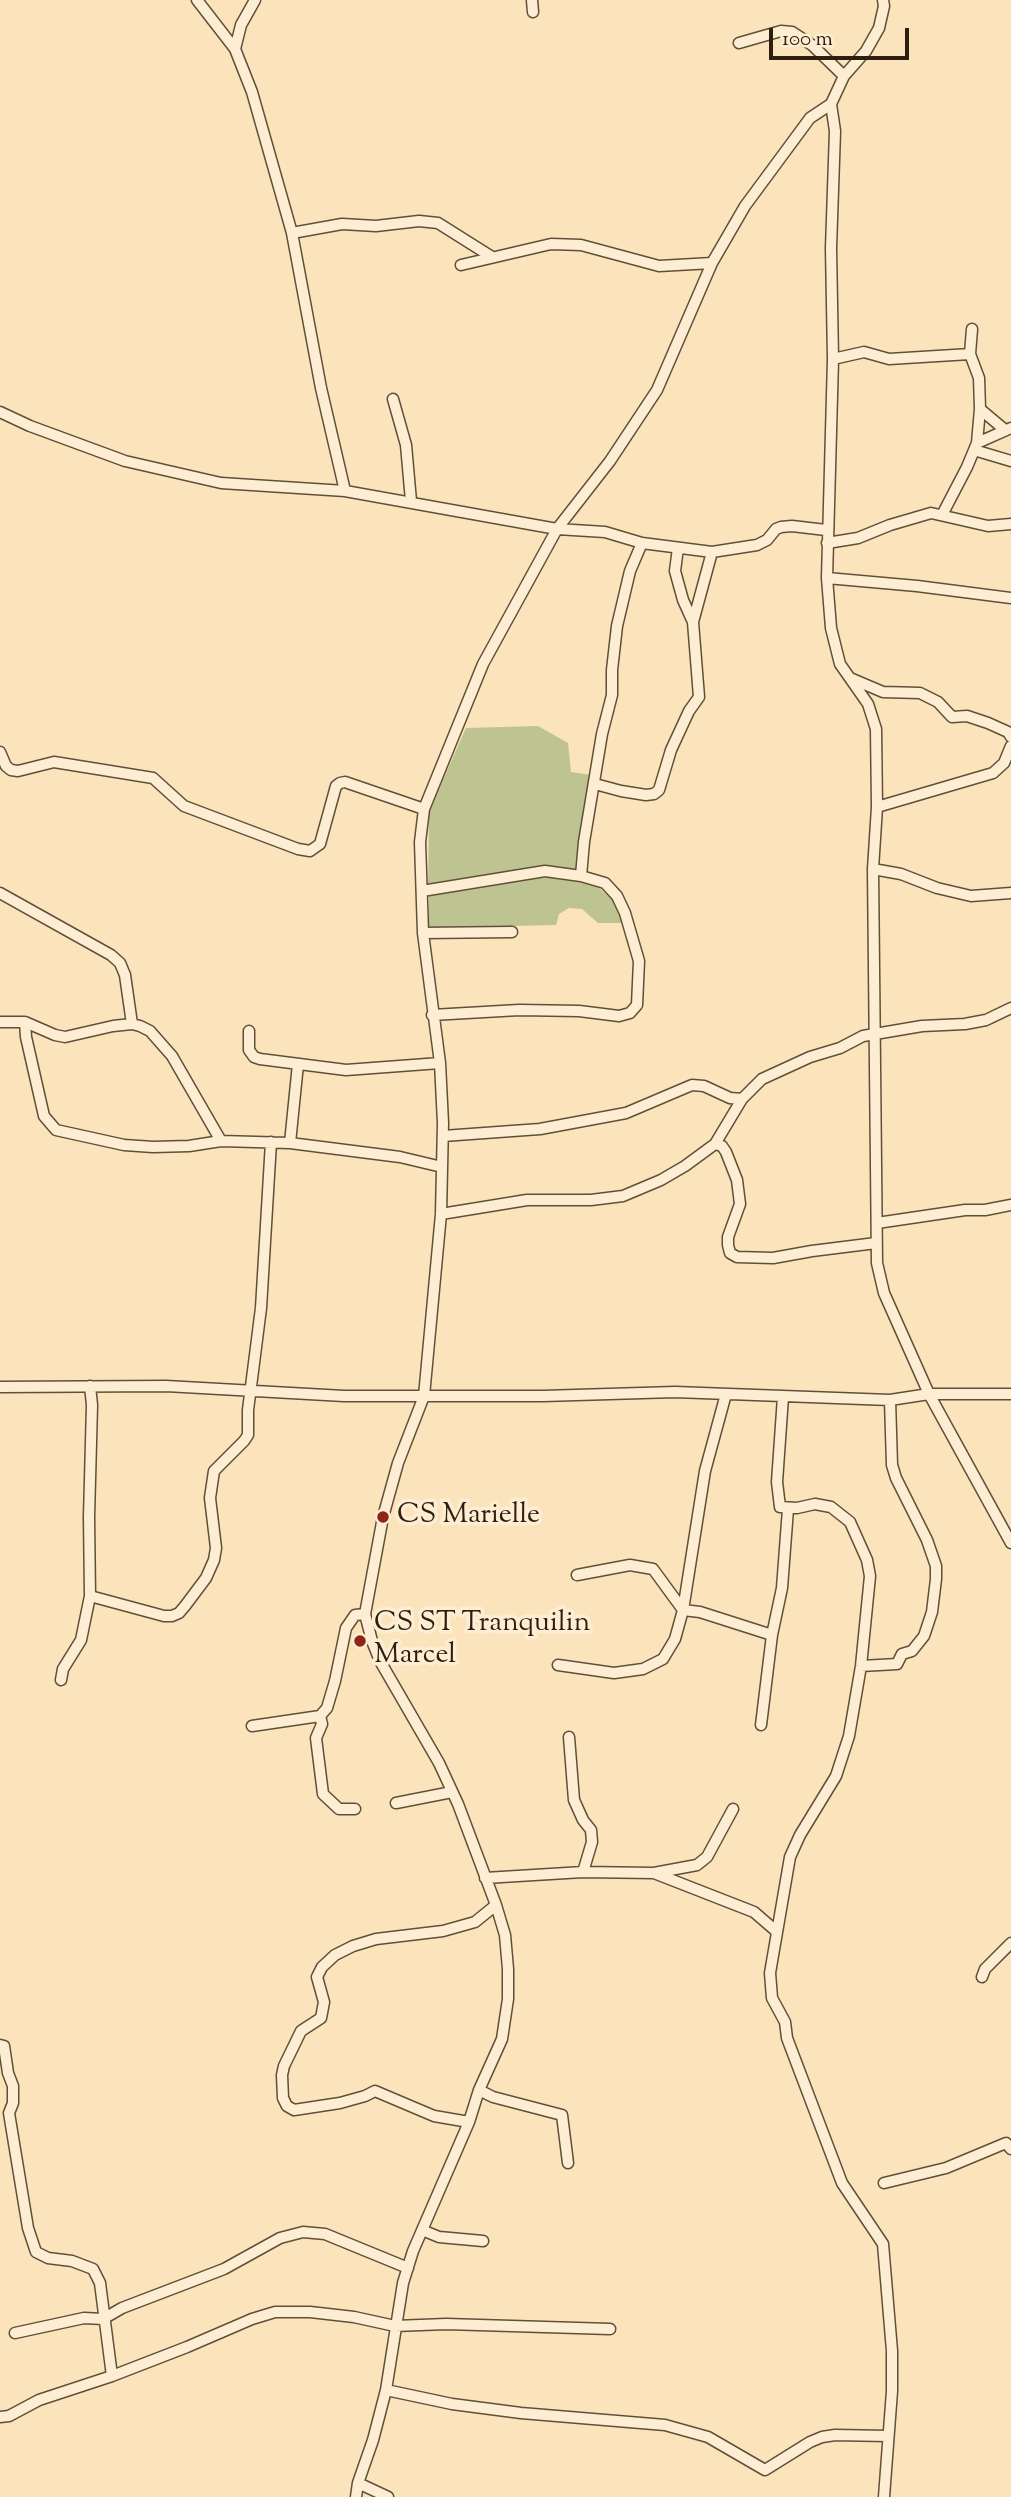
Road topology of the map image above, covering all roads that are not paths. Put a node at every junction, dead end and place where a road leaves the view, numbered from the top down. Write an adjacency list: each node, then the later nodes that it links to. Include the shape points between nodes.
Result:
1 (197, 0): 7 (street)
2 (255, 0): 7 (street, via 241,25)
3 (532, 0): 5 (street)
4 (883, 0): 8 (street, via 879,27)
5 (533, 12)
6 (739, 43): 8 (street, via 792,32)
7 (235, 49): 10 (street, via 253,92)
8 (844, 76): 9 (street)
9 (831, 104): 12 (street, via 810,118 745,206); 16 (street, via 835,131)
10 (292, 233): 11 (street, via 342,224 438,223); 23 (street)
11 (492, 257): 12 (street, via 551,244 581,245 659,266); 13 (street)
12 (712, 263): 27 (street, via 657,390)
13 (461, 265)
14 (972, 329): 15 (street)
15 (970, 354): 16 (street, via 889,359 864,352); 18 (street, via 979,379)
16 (833, 359): 28 (street)
17 (393, 399): 24 (street, via 406,445)
18 (980, 409): 20 (street); 21 (street)
19 (0, 412): 23 (street, via 149,467 221,483)
20 (1008, 429): 21 (street)
21 (975, 446): 22 (street); 25 (street)
22 (1011, 461)
23 (345, 491): 24 (street)
24 (411, 501): 27 (street)
25 (942, 515): 26 (street, via 988,526); 30 (street, via 922,514 858,538)
26 (1011, 524)
27 (557, 529): 29 (street, via 605,532); 42 (street, via 483,664)
28 (827, 530): 30 (street); 32 (street, via 781,527 757,545)
29 (642, 543): 31 (street); 40 (street, via 617,626 612,695)
30 (827, 543): 33 (street)
31 (678, 548): 32 (street); 35 (street, via 675,570)
32 (712, 552): 35 (street)
33 (827, 578): 34 (street); 36 (street, via 831,628 840,664)
34 (1011, 598)
35 (693, 622): 40 (street, via 699,697 671,750 659,790 646,795)
36 (849, 678): 37 (street, via 883,692 920,693 938,702 951,717 967,716); 41 (street, via 868,704 876,729)
37 (1011, 737)
38 (1011, 746): 41 (street, via 993,773)
39 (0, 752): 42 (street, via 11,770 54,762 153,778 184,806 310,851 320,844 340,783)
40 (595, 784): 44 (street)
41 (877, 807): 43 (street)
42 (424, 809): 45 (street)
43 (873, 869): 47 (street, via 971,896); 56 (street)
44 (581, 876): 45 (street, via 545,871); 51 (street, via 605,883 625,913 639,961 638,1005 630,1013 519,1010)
45 (422, 891): 49 (street)
46 (0, 893): 54 (street, via 120,963)
47 (1011, 893)
48 (512, 932): 49 (street)
49 (423, 933): 51 (street)
50 (1011, 1008): 56 (street, via 965,1024)
51 (432, 1016): 57 (street)
52 (0, 1022): 53 (street)
53 (24, 1022): 54 (street, via 65,1037); 61 (street, via 44,1116 56,1130 153,1147)
54 (132, 1024): 61 (street, via 150,1031 172,1056)
55 (248, 1031): 58 (street, via 254,1057)
56 (876, 1033): 59 (street, via 762,1079); 68 (street)
57 (440, 1063): 58 (street, via 346,1070); 60 (street)
58 (298, 1064): 63 (street)
59 (742, 1099): 60 (street, via 692,1085 626,1113 540,1129); 64 (street)
60 (443, 1136): 65 (street)
61 (221, 1141): 62 (street)
62 (271, 1142): 63 (street); 72 (street)
63 (290, 1143): 65 (street)
64 (715, 1144): 67 (street, via 661,1180 623,1196 527,1200); 69 (street, via 726,1152 737,1180 740,1204 728,1237 730,1253 773,1258)
65 (442, 1167): 67 (street)
66 (1011, 1205): 68 (street)
67 (441, 1214): 76 (street)
68 (877, 1223): 69 (street)
69 (876, 1243): 74 (street, via 884,1293)
70 (0, 1387): 71 (street)
71 (90, 1387): 72 (street); 82 (street)
72 (251, 1391): 76 (street); 82 (street, via 248,1435 214,1471 210,1485 215,1560 185,1606 179,1613 164,1616)
73 (726, 1394): 76 (street); 77 (street); 83 (street, via 705,1471)
74 (929, 1394): 75 (street); 78 (street); 80 (street)
75 (1011, 1394)
76 (424, 1396): 84 (street, via 383,1517)
77 (783, 1396): 78 (street); 79 (street, via 778,1497 780,1507)
78 (890, 1400): 87 (street, via 892,1465 927,1541 936,1579 932,1612 912,1651 902,1654 897,1664)
79 (788, 1509): 85 (street, via 782,1588); 87 (street, via 815,1504 831,1507 850,1522 859,1540 870,1576)
80 (1011, 1543)
81 (577, 1575): 83 (street, via 630,1565 653,1569)
82 (90, 1596): 88 (street, via 81,1640)
83 (683, 1610): 85 (street); 86 (street, via 675,1639 663,1659 643,1669 614,1673)
84 (366, 1614): 89 (street, via 355,1615 346,1628 335,1681); 93 (street, via 380,1661)
85 (772, 1635): 90 (street)
86 (558, 1665)
87 (861, 1666): 101 (street, via 849,1736 836,1776 790,1857)
88 (61, 1680)
89 (320, 1716): 91 (street); 95 (street, via 316,1738 323,1794 339,1809)
90 (761, 1725)
91 (252, 1726)
92 (569, 1737): 97 (street, via 574,1800 591,1830)
93 (452, 1792): 94 (street); 99 (street)
94 (396, 1803)
95 (355, 1809)
96 (733, 1809): 98 (street, via 707,1857 697,1866)
97 (583, 1872): 98 (street); 99 (street)
98 (654, 1873): 101 (street, via 754,1912)
99 (485, 1878): 100 (street)
100 (496, 1905): 105 (street, via 505,1935 508,1999 502,2039); 107 (street, via 475,1922 376,1939 335,1955 317,1976 324,2002 321,2018 301,2031 282,2075 283,2098 294,2110 340,2103 374,2091 434,2116)
101 (776, 1931): 121 (street, via 772,1998 785,2022 842,2183 883,2244 892,2351)
102 (1011, 1943): 103 (street)
103 (982, 1977)
104 (0, 2045): 106 (street, via 4,2046 13,2086 13,2103)
105 (479, 2090): 107 (street); 109 (street, via 562,2115)
106 (4, 2113): 114 (street, via 36,2252 93,2269 100,2283)
107 (469, 2122): 111 (street)
108 (1011, 2149): 110 (street, via 1006,2143 946,2168)
109 (568, 2162)
110 (884, 2183)
111 (422, 2230): 112 (street, via 439,2237); 113 (street)
112 (483, 2241)
113 (408, 2268): 114 (street, via 325,2234 303,2232 280,2238 225,2269); 115 (street)
114 (103, 2319): 117 (street, via 84,2318); 118 (street)
115 (395, 2326): 116 (street); 118 (street, via 354,2317 275,2312); 119 (street)
116 (610, 2329)
117 (15, 2333)
118 (112, 2376): 120 (street)
119 (386, 2390): 121 (street, via 521,2413 666,2425 708,2437 765,2470 822,2437); 122 (street)
120 (0, 2417)
121 (888, 2436): 125 (street)
122 (358, 2483): 123 (street); 124 (street)
123 (356, 2497)
124 (388, 2497)
125 (884, 2497)

